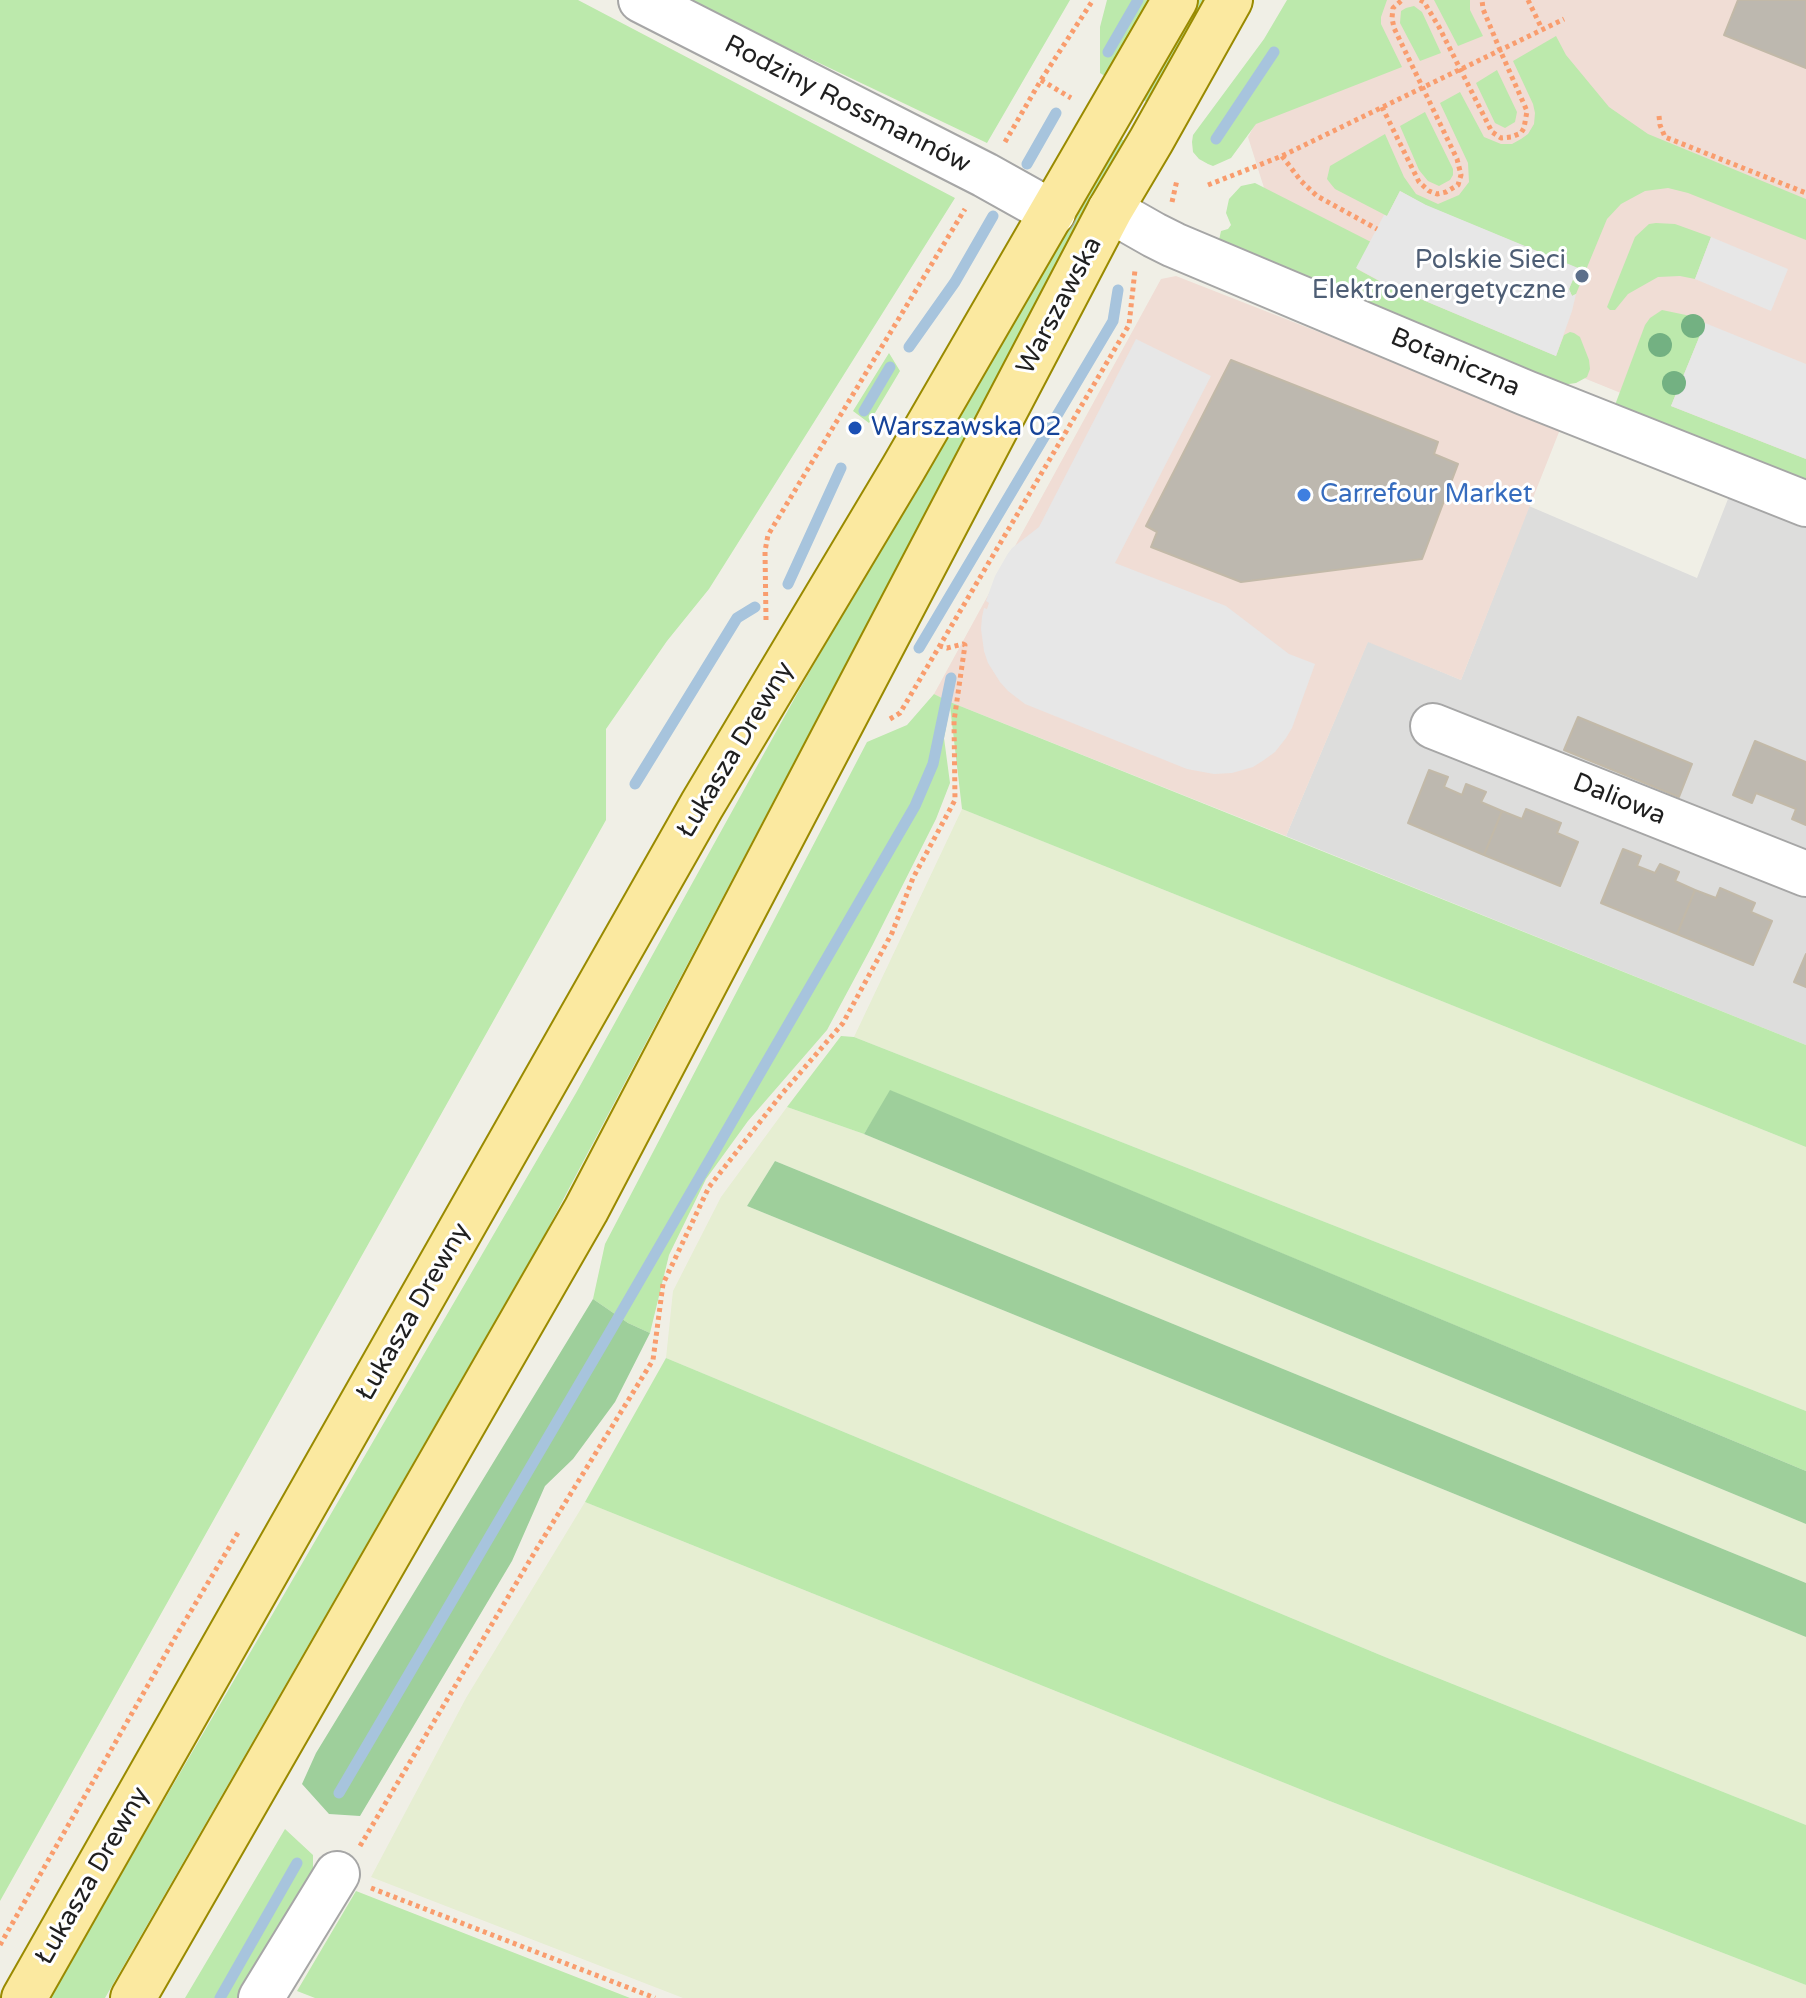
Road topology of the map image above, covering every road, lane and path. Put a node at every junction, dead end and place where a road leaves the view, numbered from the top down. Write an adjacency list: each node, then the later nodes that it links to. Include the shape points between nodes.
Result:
1 (641, 0): 19 (street, Rodziny Rossmannów)
2 (1093, 0): 13 (path)
3 (1175, 0): 24 (main road, Warszawska)
4 (1230, 0): 23 (main road, Warszawska)
5 (1402, 0): 14 (path, via 1393,8 1394,28)
6 (1420, 0): 12 (path)
7 (1482, 0): 11 (path)
8 (1528, 0): 10 (path)
9 (1564, 19): 10 (path)
10 (1542, 29): 11 (path)
11 (1500, 50): 12 (path); 12 (path, via 1527,111 1521,133 1501,138 1492,132)
12 (1460, 69): 14 (path)
13 (1041, 80): 15 (path, via 1071,98); 19 (path)
14 (1423, 87): 16 (path); 16 (path, via 1460,167 1458,185 1446,192 1437,194 1419,182)
15 (1077, 89)
16 (1382, 107): 18 (path)
17 (1659, 116): 22 (path, via 1665,137)
18 (1282, 156): 21 (path); 25 (path, via 1317,196)
19 (985, 175): 24 (street, Rodziny Rossmannów); 28 (path, via 768,535 765,551)
20 (1177, 178): 26 (path)
21 (1208, 185)
22 (1806, 193)
23 (1110, 210): 26 (street, Botaniczna); 35 (main road, Warszawska, via 586,1210)
24 (1053, 213): 28 (main road, Warszawska, via 897,479)
25 (1377, 229)
26 (1154, 235): 27 (street, Botaniczna, via 1526,393); 29 (path, via 1135,270 1129,325)
27 (1806, 504)
28 (786, 630): 34 (main road, Łukasza Drewny, via 687,832)
29 (940, 646): 30 (path, via 900,713); 33 (path, via 965,645 954,721 955,800 913,878 892,933 843,1023 709,1187 663,1284 653,1360 354,1855)
30 (887, 721)
31 (1433, 726): 32 (street, Daliowa)
32 (1806, 874)
33 (337, 1874): 36 (street); 37 (path)
34 (24, 1998)
35 (133, 1998)
36 (261, 1998)
37 (655, 1998)

